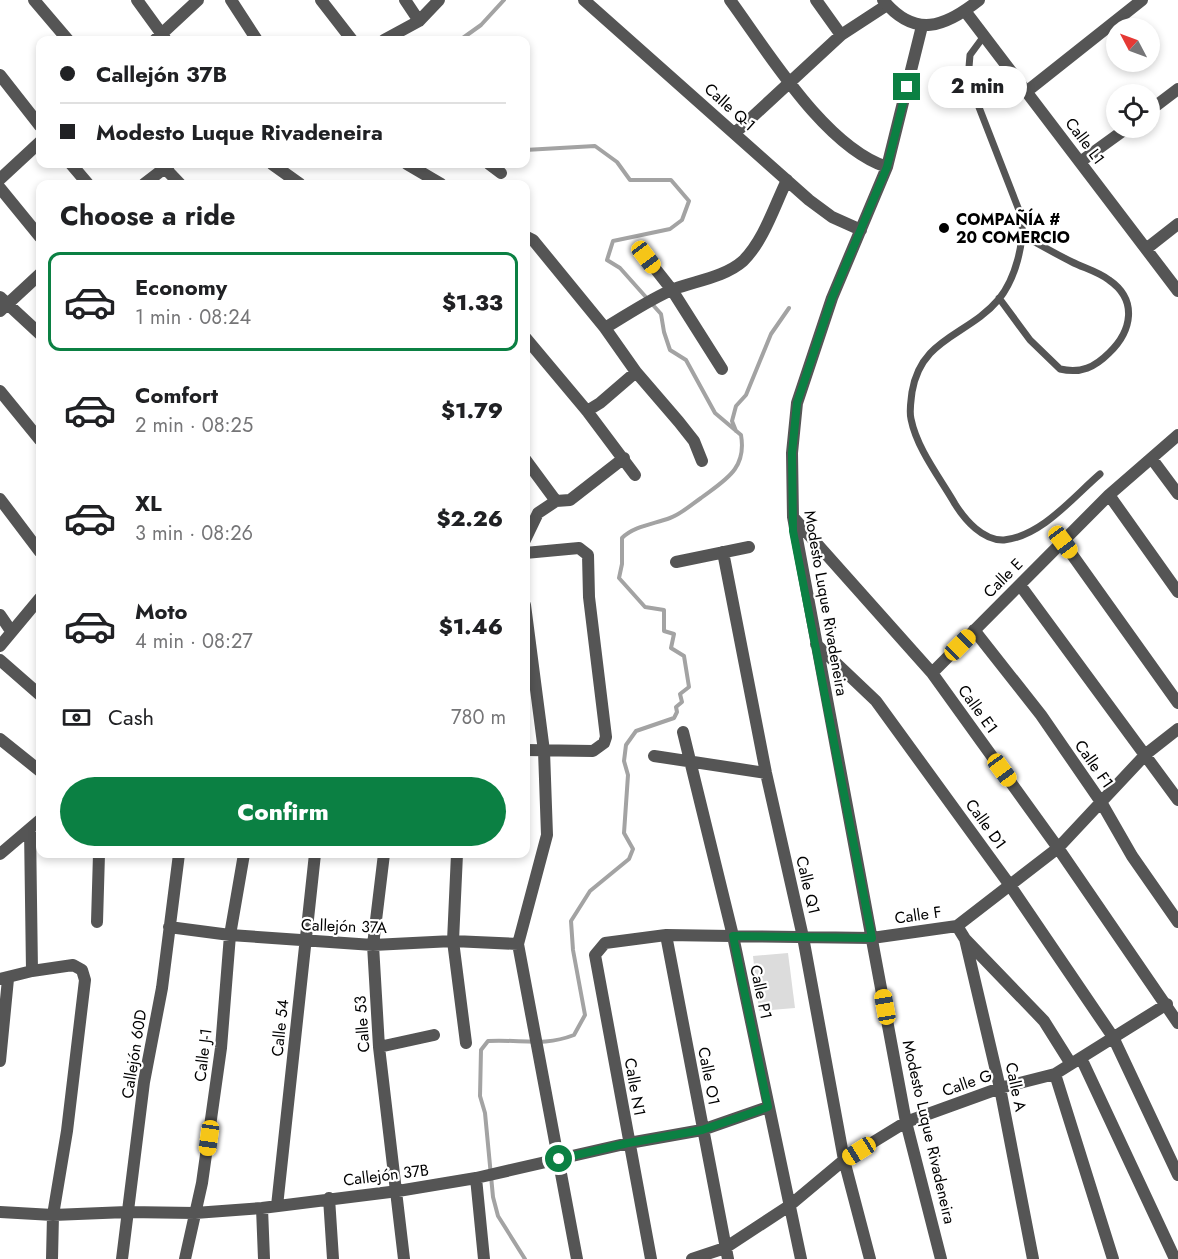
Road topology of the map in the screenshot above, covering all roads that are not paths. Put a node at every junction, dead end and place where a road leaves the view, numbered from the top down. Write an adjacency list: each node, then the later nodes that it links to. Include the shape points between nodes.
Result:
1 (34, 0): 18 (street)
2 (137, 0): 19 (street)
3 (198, 0): 20 (street)
4 (231, 0): 21 (street)
5 (321, 0): 22 (street)
6 (405, 0): 15 (street)
7 (439, 0): 15 (street)
8 (584, 0): 31 (street, Calle Q-1)
9 (730, 0): 26 (street)
10 (816, 0): 17 (street)
11 (979, 0): 14 (street)
12 (1142, 0): 28 (street)
13 (885, 2): 16 (street); 17 (street)
14 (965, 11): 16 (street, via 944,23); 24 (street, Calle L1)
15 (419, 21): 23 (street)
16 (922, 27): 35 (street, Modesto Luque Rivadeneira)
17 (841, 35): 26 (street)
18 (65, 36)
19 (160, 36)
20 (163, 36)
21 (254, 36)
22 (349, 36)
23 (394, 36)
24 (984, 36): 28 (street, Calle L1); 54 (lane, via 970,55 968,80 1022,218)
25 (0, 75): 30 (street)
26 (789, 82): 31 (street); 35 (street, via 836,135 858,153)
27 (1178, 89): 29 (street)
28 (1026, 92): 34 (street, Calle L1)
29 (1160, 103)
30 (36, 121)
31 (735, 133): 49 (street, Calle Q-1)
32 (1113, 138): 34 (street)
33 (36, 146): 43 (street)
34 (1080, 162): 56 (street, Calle L1)
35 (887, 167): 52 (street, Modesto Luque Rivadeneira)
36 (74, 168): 44 (street)
37 (162, 168): 45 (street)
38 (167, 168): 46 (street)
39 (278, 168): 47 (street)
40 (414, 168): 48 (street)
41 (494, 168): 42 (street)
42 (501, 173)
43 (0, 179)
44 (85, 180)
45 (148, 180)
46 (177, 180)
47 (294, 180)
48 (434, 180)
49 (787, 180): 52 (street, Calle Q-1, via 832,218); 59 (street, via 753,250 741,263)
50 (0, 188): 53 (street)
51 (1178, 224): 56 (street)
52 (861, 230): 82 (street, Modesto Luque Rivadeneira, via 832,298 797,403 792,453)
53 (36, 232)
54 (1024, 236): 61 (lane, via 1011,277); 61 (lane, via 1108,279 1120,290 1131,316 1122,341 1085,370 1060,369 1030,340)
55 (530, 239): 63 (street)
56 (1146, 249): 60 (street, Calle L1)
57 (646, 257): 59 (street)
58 (36, 277): 62 (street)
59 (672, 290): 63 (street); 66 (street)
60 (1178, 291)
61 (999, 298): 76 (lane, via 924,357 910,402 910,418 920,444 958,509 989,538 1001,540 1029,533)
62 (2, 304): 64 (street)
63 (605, 328): 67 (street)
64 (36, 330)
65 (530, 343): 69 (street)
66 (722, 369)
67 (636, 372): 69 (street); 74 (street, via 694,441)
68 (0, 391): 70 (street)
69 (587, 411): 72 (street)
70 (36, 435)
71 (1178, 435): 73 (street, Calle E)
72 (624, 458): 77 (street); 81 (street, via 570,500)
73 (1152, 459): 78 (street); 79 (street, Calle E)
74 (702, 461)
75 (530, 466): 81 (street)
76 (1100, 474)
77 (635, 475)
78 (1178, 494)
79 (1109, 495): 84 (street, Calle E); 91 (street)
80 (0, 499): 85 (street)
81 (556, 501): 83 (street, via 538,513)
82 (793, 517): 97 (street, Modesto Luque Rivadeneira); 100 (street, Calle E1)
83 (530, 530)
84 (1063, 542): 90 (street, Calle E); 102 (street)
85 (36, 547)
86 (749, 547): 87 (street)
87 (723, 552): 89 (street); 112 (street, Calle Q1)
88 (530, 553): 107 (street, via 579,548 589,557 589,597 606,737 593,752)
89 (676, 562)
90 (1020, 585): 94 (street, Calle E); 108 (street)
91 (1178, 592)
92 (36, 603): 95 (street)
93 (0, 615): 95 (street)
94 (974, 630): 100 (street, Calle E); 114 (street, Calle F1)
95 (11, 631): 98 (street)
96 (530, 643): 107 (street)
97 (816, 644): 125 (street, Calle D1, via 876,701); 134 (street, Modesto Luque Rivadeneira)
98 (0, 646)
99 (0, 660): 101 (street)
100 (932, 673): 117 (street, Calle E1)
101 (36, 692)
102 (1178, 703)
103 (1178, 729): 108 (street, Calle F)
104 (683, 732): 110 (street, Calle P1)
105 (0, 739): 111 (street)
106 (530, 750): 107 (street)
107 (544, 751): 138 (street, via 547,835)
108 (1146, 754): 113 (street); 114 (street, Calle F)
109 (654, 756): 110 (street)
110 (690, 761): 112 (street); 132 (street, Calle P1)
111 (36, 768)
112 (766, 773): 133 (street, Calle Q1)
113 (1178, 800)
114 (1101, 802): 117 (street, Calle F); 127 (street, Calle F1, via 1132,856)
115 (36, 824): 116 (street)
116 (30, 829): 118 (street); 141 (street)
117 (1058, 848): 125 (street, Calle F); 143 (street, Calle E1)
118 (0, 854)
119 (99, 858): 126 (street)
120 (178, 858): 129 (street, Callejón 60D)
121 (243, 858): 130 (street, Calle J-1)
122 (315, 858): 137 (street, Calle 54)
123 (384, 858): 139 (street, Calle 53)
124 (457, 858): 136 (street)
125 (1009, 884): 128 (street, Calle F); 146 (street, Calle D1)
126 (97, 922)
127 (1178, 922)
128 (957, 926): 134 (street, Calle F); 135 (street, Calle A)
129 (169, 927): 130 (street, Callejón 37A); 167 (street, Callejón 60D)
130 (230, 935): 137 (street, Callejón 37A); 168 (street, Calle J-1, via 221,1048)
131 (666, 935): 132 (street, Calle F); 140 (street, Calle F, via 605,943); 155 (street, Calle O1)
132 (733, 936): 133 (street, Calle F); 153 (street, Calle P1)
133 (803, 937): 134 (street, Calle F); 158 (street, Calle Q1)
134 (872, 938): 154 (street, Modesto Luque Rivadeneira)
135 (965, 939): 150 (street, via 1044,1021); 152 (street, Calle A)
136 (453, 940): 138 (street, Callejón 37A); 139 (street, Callejón 37A); 147 (street)
137 (306, 941): 139 (street, Callejón 37A); 163 (street, Calle 54)
138 (518, 944): 157 (street)
139 (373, 945): 148 (street, Calle 53)
140 (595, 955): 156 (street, Calle N1)
141 (32, 971): 142 (street); 169 (street, via 74,965 82,970 86,980)
142 (4, 979): 149 (street)
143 (1167, 1004): 144 (street, Calle E1); 146 (street, Calle G)
144 (1178, 1023)
145 (434, 1035): 148 (street)
146 (1113, 1037): 150 (street, Calle G); 159 (street, Calle D1)
147 (466, 1044)
148 (379, 1047): 161 (street, Calle 53)
149 (0, 1060)
150 (1076, 1061): 151 (street, Calle G); 186 (street)
151 (1055, 1074): 152 (street, Calle G); 185 (street)
152 (1000, 1088): 154 (street, Calle G); 184 (street, Calle A)
153 (768, 1107): 155 (street, Callejón 37B); 164 (street, Calle P1)
154 (906, 1122): 158 (street, Calle G); 183 (street, Modesto Luque Rivadeneira)
155 (702, 1130): 156 (street, Callejón 37B); 170 (street, Calle O1)
156 (628, 1143): 157 (street, Callejón 37B); 179 (street, Calle N1)
157 (559, 1159): 160 (street, Callejón 37B); 178 (street)
158 (844, 1160): 164 (street, Calle G); 182 (street, Calle Q1)
159 (1178, 1175)
160 (476, 1179): 161 (street, Callejón 37B); 177 (street)
161 (398, 1191): 162 (street, Callejón 37B); 176 (street, Calle 53)
162 (329, 1198): 163 (street, Callejón 37B); 175 (street)
163 (277, 1206): 165 (street, Callejón 37B)
164 (789, 1206): 170 (street, Calle G); 181 (street, Calle P1)
165 (262, 1208): 168 (street, Callejón 37B); 174 (street)
166 (0, 1212): 169 (street, Callejón 37B)
167 (127, 1212): 168 (street, Callejón 37B); 169 (street, Callejón 37B); 172 (street, Callejón 60D)
168 (195, 1213): 173 (street, Calle J-1)
169 (53, 1215): 171 (street)
170 (727, 1253): 180 (street, Calle G)
171 (52, 1259)
172 (122, 1259)
173 (185, 1259)
174 (264, 1259)
175 (333, 1259)
176 (405, 1259)
177 (484, 1259)
178 (578, 1259)
179 (651, 1259)
180 (692, 1259)
181 (801, 1259)
182 (870, 1259)
183 (941, 1259)
184 (1033, 1259)
185 (1113, 1259)
186 (1175, 1259)

